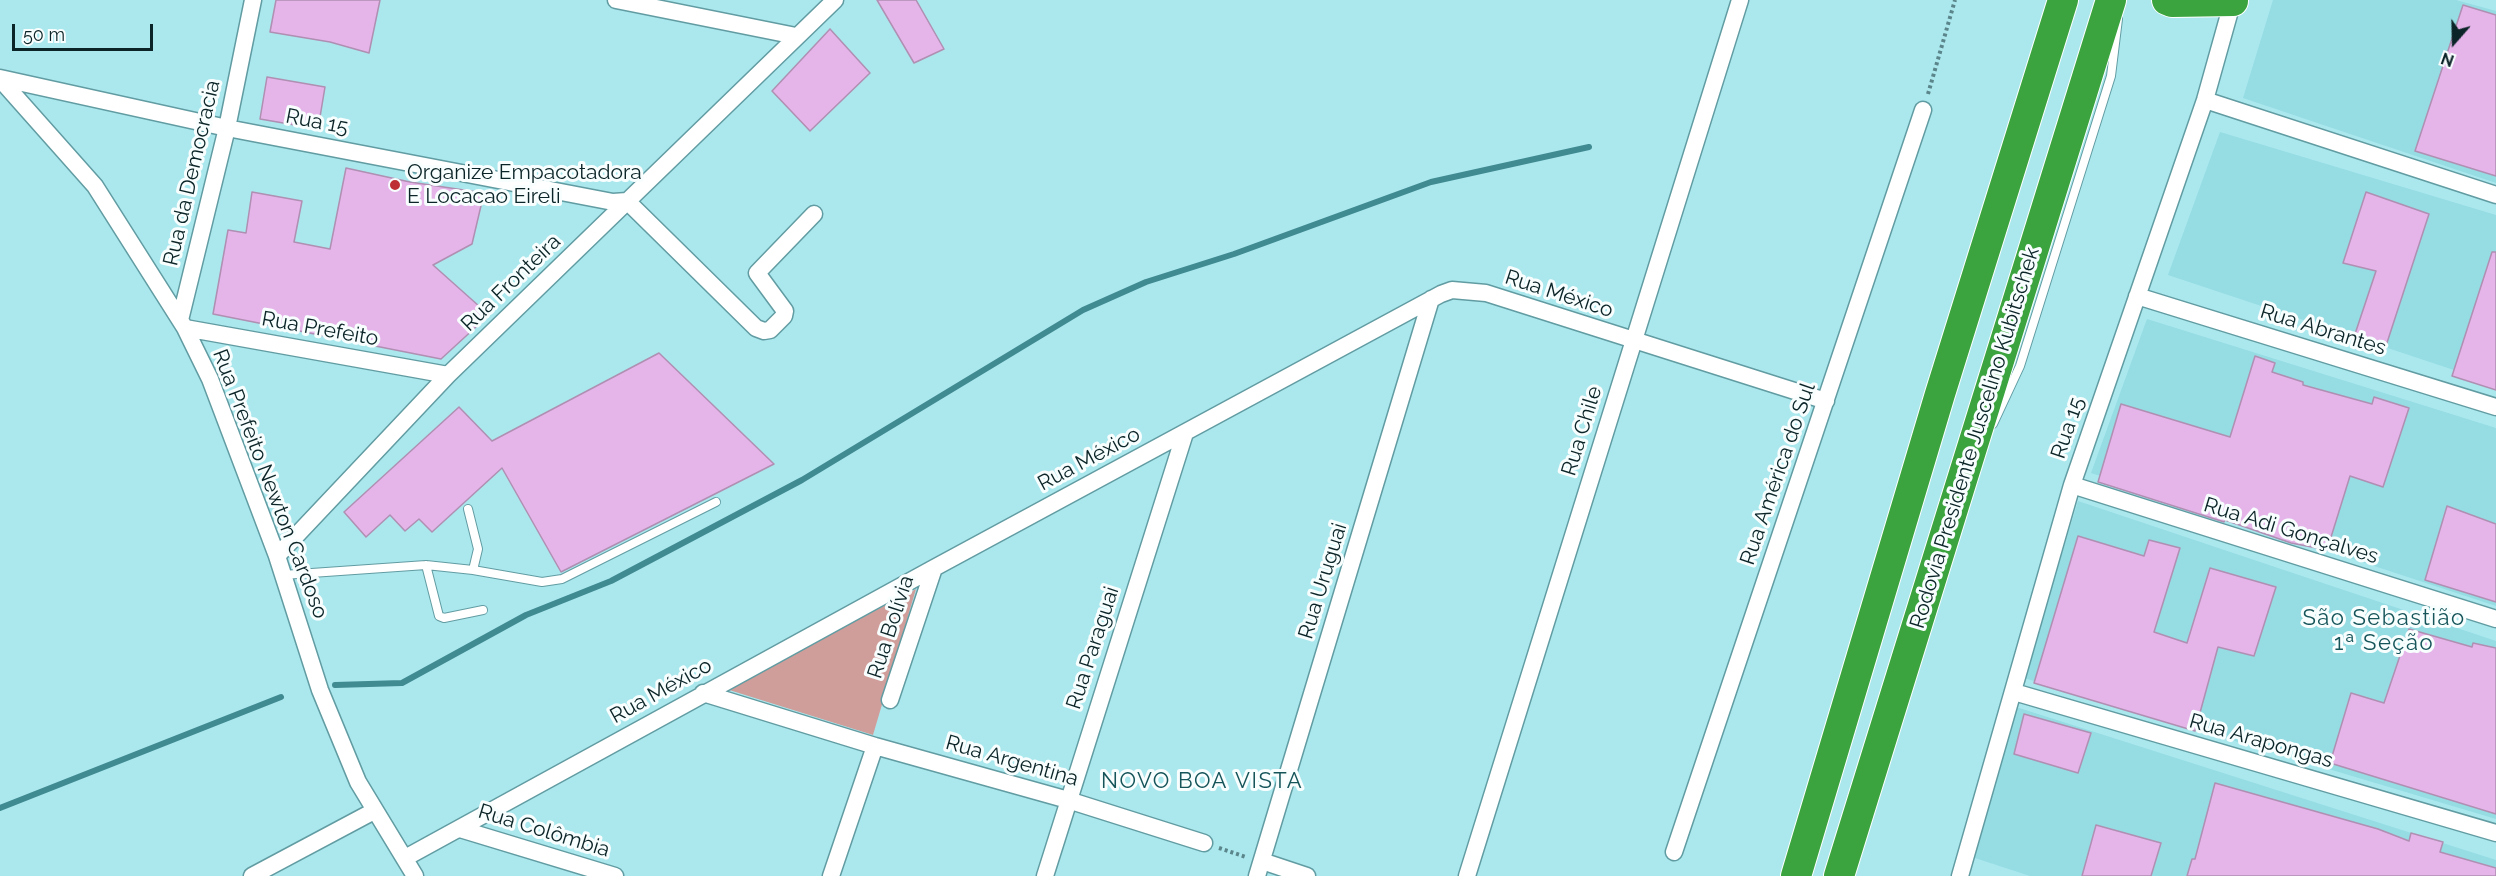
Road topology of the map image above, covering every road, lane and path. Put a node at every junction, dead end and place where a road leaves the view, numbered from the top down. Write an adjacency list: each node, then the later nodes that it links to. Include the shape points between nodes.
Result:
1 (253, 0): 15 (street, Rua da Democracia)
2 (616, 0): 11 (street)
3 (835, 0): 11 (street, Rua Fronteira)
4 (1740, 0): 22 (street, Rua Chile)
5 (1955, 0): 14 (path)
6 (2063, 0): 59 (highway)
7 (2111, 0): 29 (highway, Rodovia Presidente Juscelino Kubitschek)
8 (2117, 0): 26 (lane, via 2118,27 2111,76 2020,366)
9 (2167, 0): 10 (highway)
10 (2233, 1): 13 (street, Rua 15)
11 (796, 36): 17 (street, Rua Fronteira)
12 (0, 79): 15 (street, Rua 15); 21 (street, Rua Prefeito Newton Cardoso, via 95,186)
13 (2205, 100): 16 (street); 19 (street, Rua 15)
14 (1923, 110): 24 (street, Rua América do Sul)
15 (227, 128): 17 (street, Rua 15, via 613,202); 21 (street, Rua da Democracia)
16 (2496, 195)
17 (627, 201): 18 (street, via 756,328 764,331 777,323 785,311 757,273); 23 (street, Rua Fronteira)
18 (814, 214)
19 (2137, 296): 25 (street, Rua Abrantes); 30 (street, Rua 15)
20 (1431, 299): 22 (street, Rua México, via 1452,290 1486,293); 27 (street, Rua México); 51 (street, Rua Uruguai)
21 (182, 324): 23 (street, Rua Prefeito); 33 (street, Rua Prefeito Newton Cardoso, via 210,379)
22 (1634, 342): 24 (street, Rua México); 58 (street, Rua Chile)
23 (448, 375): 33 (street, Rua Fronteira)
24 (1826, 401): 49 (street, Rua América do Sul)
25 (2496, 407)
26 (1989, 431)
27 (1185, 433): 35 (street, Rua México); 44 (street, Rua Paraguai)
28 (1983, 440): 29 (lane)
29 (1966, 468): 60 (highway, Rodovia Presidente Juscelino Kubitschek)
30 (2072, 485): 39 (street, Rua Adi Gonçalves); 40 (street, Rua 15)
31 (716, 502): 36 (lane, via 562,579 542,582)
32 (468, 509): 36 (lane, via 478,549)
33 (277, 556): 37 (street, Rua Prefeito Newton Cardoso)
34 (426, 566): 36 (lane); 37 (lane); 38 (lane, via 439,616)
35 (934, 568): 41 (street, Rua México); 42 (street, Rua Bolívia)
36 (473, 570)
37 (283, 575): 45 (street, Rua Prefeito Newton Cardoso, via 320,690)
38 (483, 610)
39 (2496, 619)
40 (2014, 692): 47 (street, Rua Arapongas); 61 (street, Rua 15)
41 (704, 693): 43 (street, Rua Argentina); 46 (street, Rua México)
42 (890, 700)
43 (874, 746): 44 (street, Rua Argentina); 55 (street)
44 (1068, 800): 48 (street, Rua Argentina); 56 (street, Rua Paraguai)
45 (374, 811): 50 (street, Rua Prefeito Newton Cardoso); 52 (street)
46 (460, 829): 50 (street, Rua México); 54 (street, Rua Colômbia)
47 (2496, 833)
48 (1204, 843): 51 (path)
49 (1674, 852)
50 (405, 858): 53 (street, Rua Prefeito Newton Cardoso)
51 (1259, 869): 57 (street)
52 (252, 876)
53 (415, 876)
54 (615, 876)
55 (831, 876)
56 (1045, 876)
57 (1307, 876)
58 (1467, 876)
59 (1796, 876)
60 (1839, 876)
61 (1960, 876)

